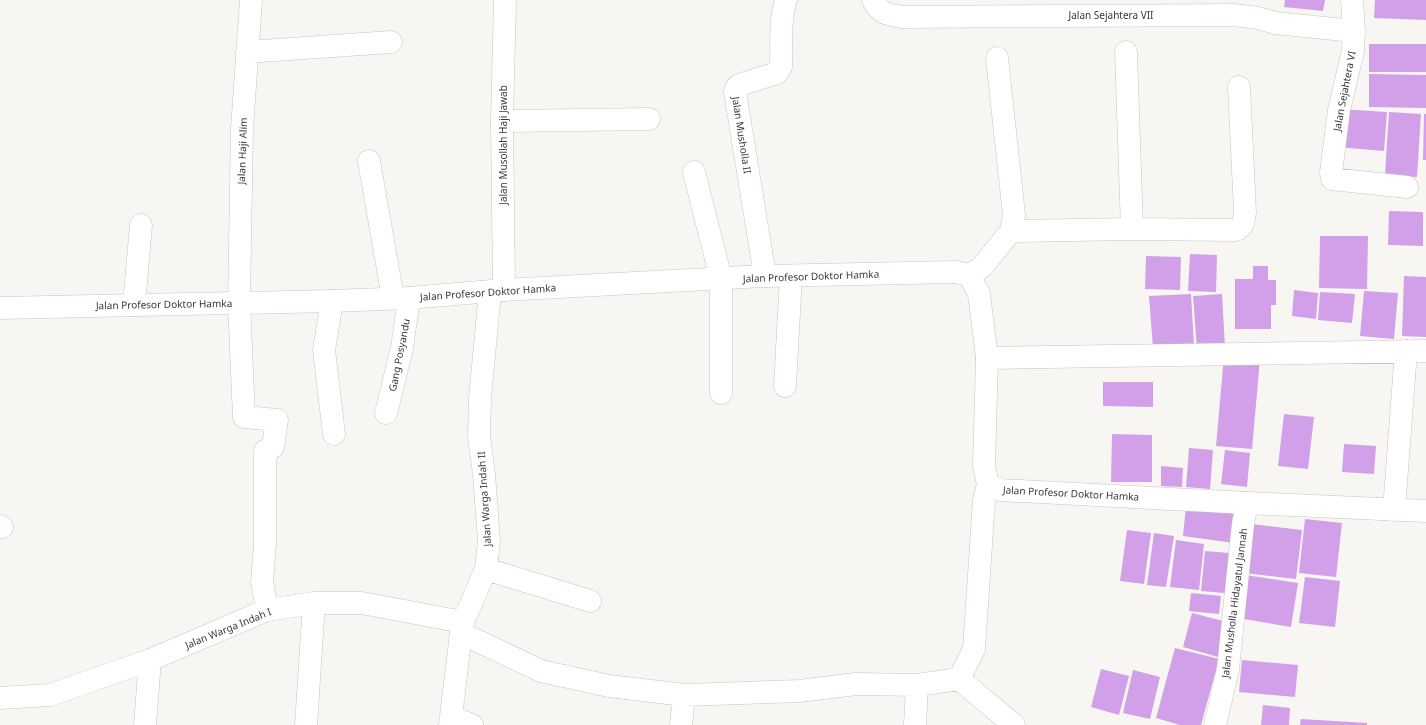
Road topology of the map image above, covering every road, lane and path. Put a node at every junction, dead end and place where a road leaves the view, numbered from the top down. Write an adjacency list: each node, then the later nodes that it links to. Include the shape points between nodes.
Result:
1 (251, 0): 8 (street, Jalan Haji Alim)
2 (505, 0): 13 (street, Jalan Musollah Haji Jawab)
3 (786, 0): 21 (street, Jalan Musholla II, via 779,71 739,85 735,92)
4 (873, 0): 6 (street, Jalan Sejahtera VII, via 877,8 886,14 902,17 1234,15 1275,23)
5 (1352, 0): 6 (street, Jalan Sejahtera VI)
6 (1354, 31): 16 (street, Jalan Sejahtera VI, via 1350,68 1339,110 1332,179)
7 (391, 42): 8 (street)
8 (247, 52): 27 (street, Jalan Haji Alim, via 242,129)
9 (1126, 52): 18 (street)
10 (997, 58): 19 (street, via 1014,215)
11 (1239, 87): 18 (street, via 1245,212 1241,228)
12 (650, 119): 13 (street)
13 (502, 121): 24 (street, Jalan Musollah Haji Jawab)
14 (369, 161): 25 (street, Gang Posyandu)
15 (694, 172): 23 (street)
16 (1407, 187)
17 (141, 224): 28 (street)
18 (1132, 229): 19 (street)
19 (1011, 230): 20 (street, via 982,268)
20 (969, 274): 22 (street, Jalan Profesor Doktor Hamka, via 956,272); 31 (street, via 979,294)
21 (765, 276): 22 (street, Jalan Profesor Doktor Hamka); 23 (street, Jalan Profesor Doktor Hamka)
22 (791, 276): 32 (street)
23 (721, 279): 24 (street, Jalan Profesor Doktor Hamka); 33 (street)
24 (497, 291): 25 (street, Jalan Profesor Doktor Hamka); 40 (street, Jalan Warga Indah II, via 480,398 479,437 489,541)
25 (401, 298): 26 (street, Jalan Profesor Doktor Hamka); 34 (street, Gang Posyandu, via 402,348)
26 (332, 301): 27 (street, Jalan Profesor Doktor Hamka); 35 (street, via 324,350)
27 (239, 303): 28 (street, Jalan Profesor Doktor Hamka); 43 (street, Jalan Haji Alim, via 244,417 277,420 273,447 265,451 265,544 262,582)
28 (134, 305): 29 (street, Jalan Profesor Doktor Hamka)
29 (0, 308)
30 (1416, 351): 31 (street); 38 (street)
31 (987, 358): 36 (street, via 984,466)
32 (785, 386)
33 (721, 393)
34 (386, 413)
35 (334, 434)
36 (988, 485): 37 (street, Jalan Profesor Doktor Hamka, via 1000,490); 46 (street, via 984,500 974,649)
37 (1247, 503): 38 (street, Jalan Profesor Doktor Hamka); 57 (street, Jalan Musholla Hidayatul Jannah, via 1228,669)
38 (1394, 510): 39 (street, Jalan Profesor Doktor Hamka)
39 (1426, 511)
40 (486, 569): 41 (street); 44 (street, Jalan Warga Indah II)
41 (590, 600)
42 (314, 604): 43 (street, Jalan Warga Indah I); 44 (street, Jalan Warga Indah I, via 362,604); 52 (street)
43 (267, 610): 45 (street, Jalan Warga Indah I)
44 (462, 627): 48 (street, Jalan Warga Indah I, via 541,671 609,686); 50 (street, Jalan Warga Indah II)
45 (150, 660): 49 (street, Jalan Warga Indah I, via 50,695); 51 (street)
46 (959, 679): 47 (street, Jalan Warga Indah I); 56 (street)
47 (917, 685): 48 (street, Jalan Warga Indah I, via 856,684 799,691); 55 (street)
48 (684, 695): 54 (street)
49 (0, 698)
50 (451, 721): 53 (street)
51 (145, 725)
52 (306, 725)
53 (472, 725)
54 (681, 725)
55 (916, 725)
56 (1014, 725)
57 (1215, 725)

